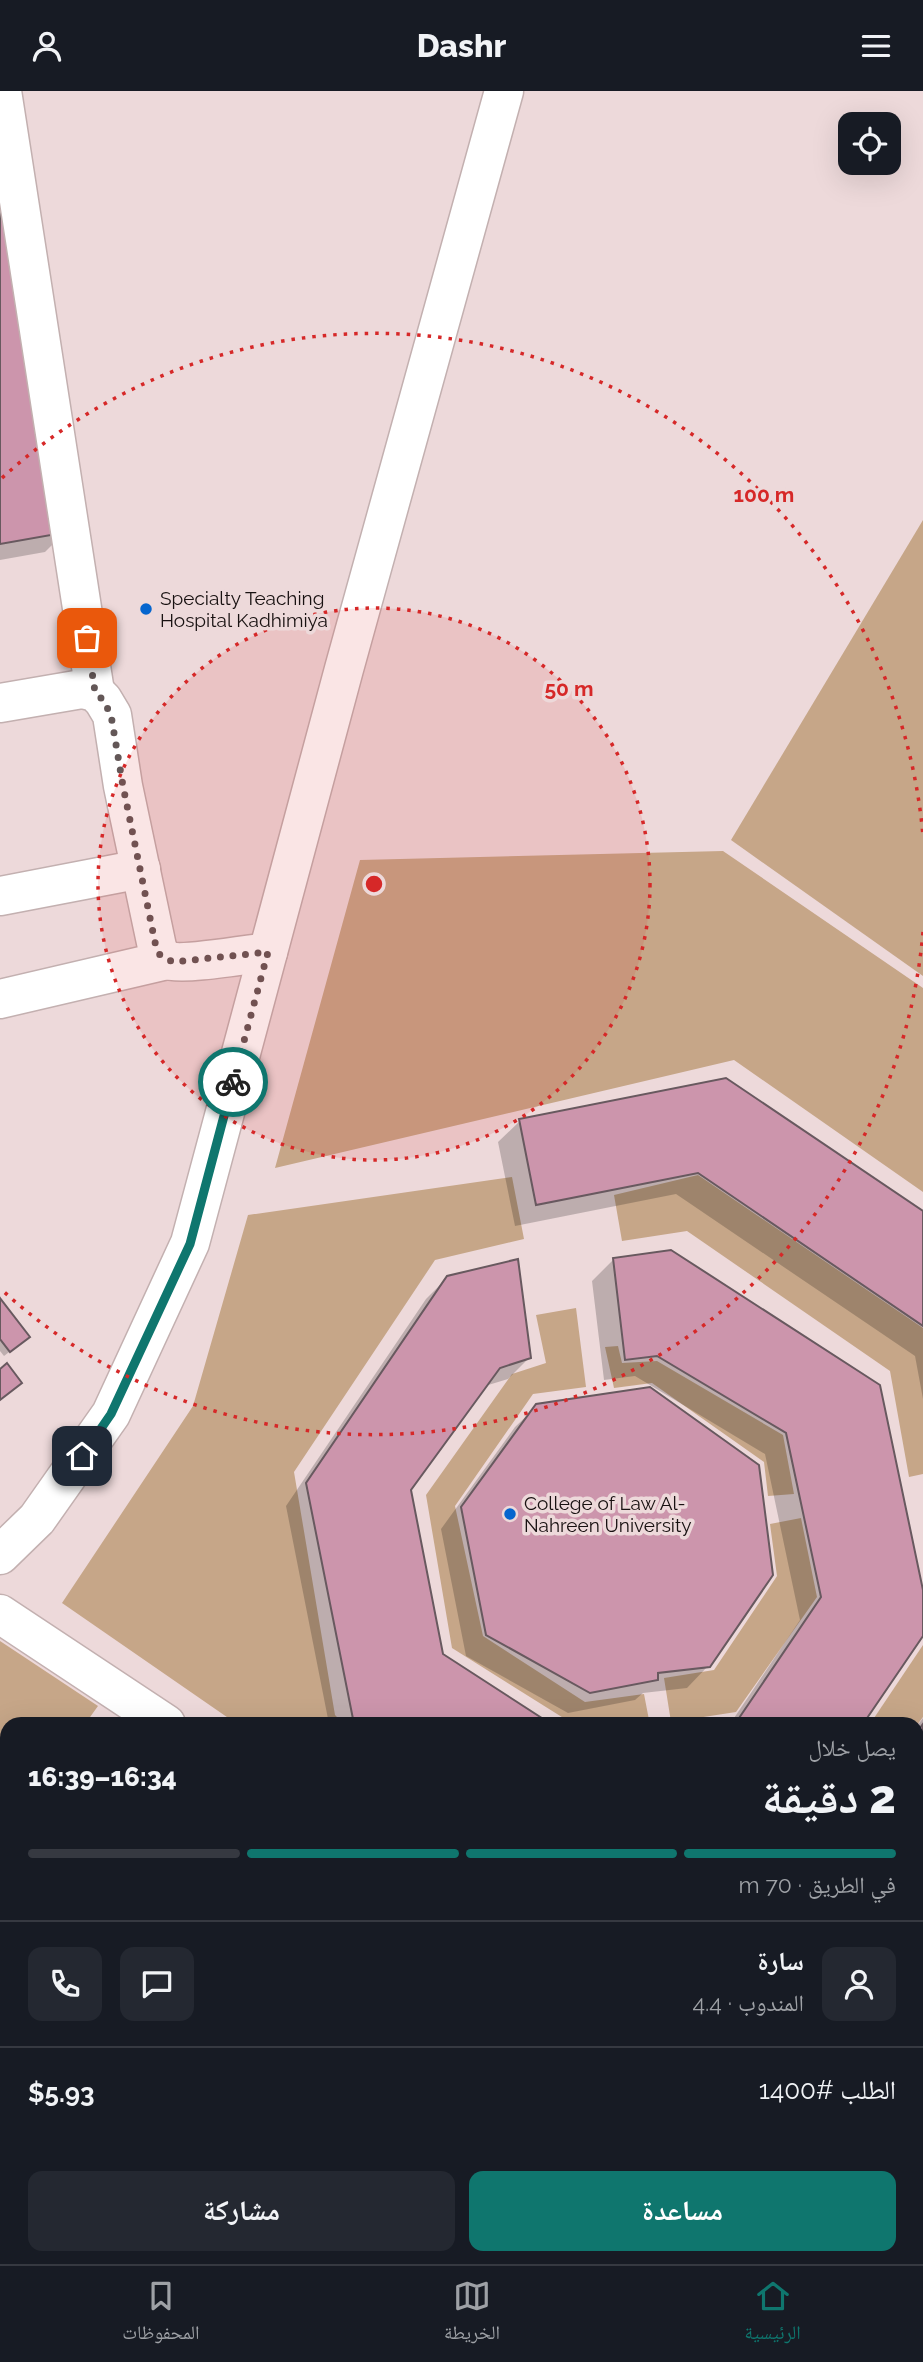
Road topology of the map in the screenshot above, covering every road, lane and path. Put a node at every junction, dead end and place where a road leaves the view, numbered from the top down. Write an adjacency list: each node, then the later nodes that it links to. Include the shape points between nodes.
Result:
1 (2, 91): 3 (street)
2 (504, 91): 7 (street)
3 (95, 692): 4 (street, via 82,689); 5 (street, via 111,715)
4 (0, 703)
5 (141, 869): 6 (street); 8 (street, via 156,947)
6 (0, 896)
7 (268, 952): 8 (street); 10 (street, via 190,1244 111,1414 37,1519)
8 (167, 960): 9 (street)
9 (0, 999)
10 (0, 1555)
11 (0, 1614): 12 (street)
12 (155, 1717)

